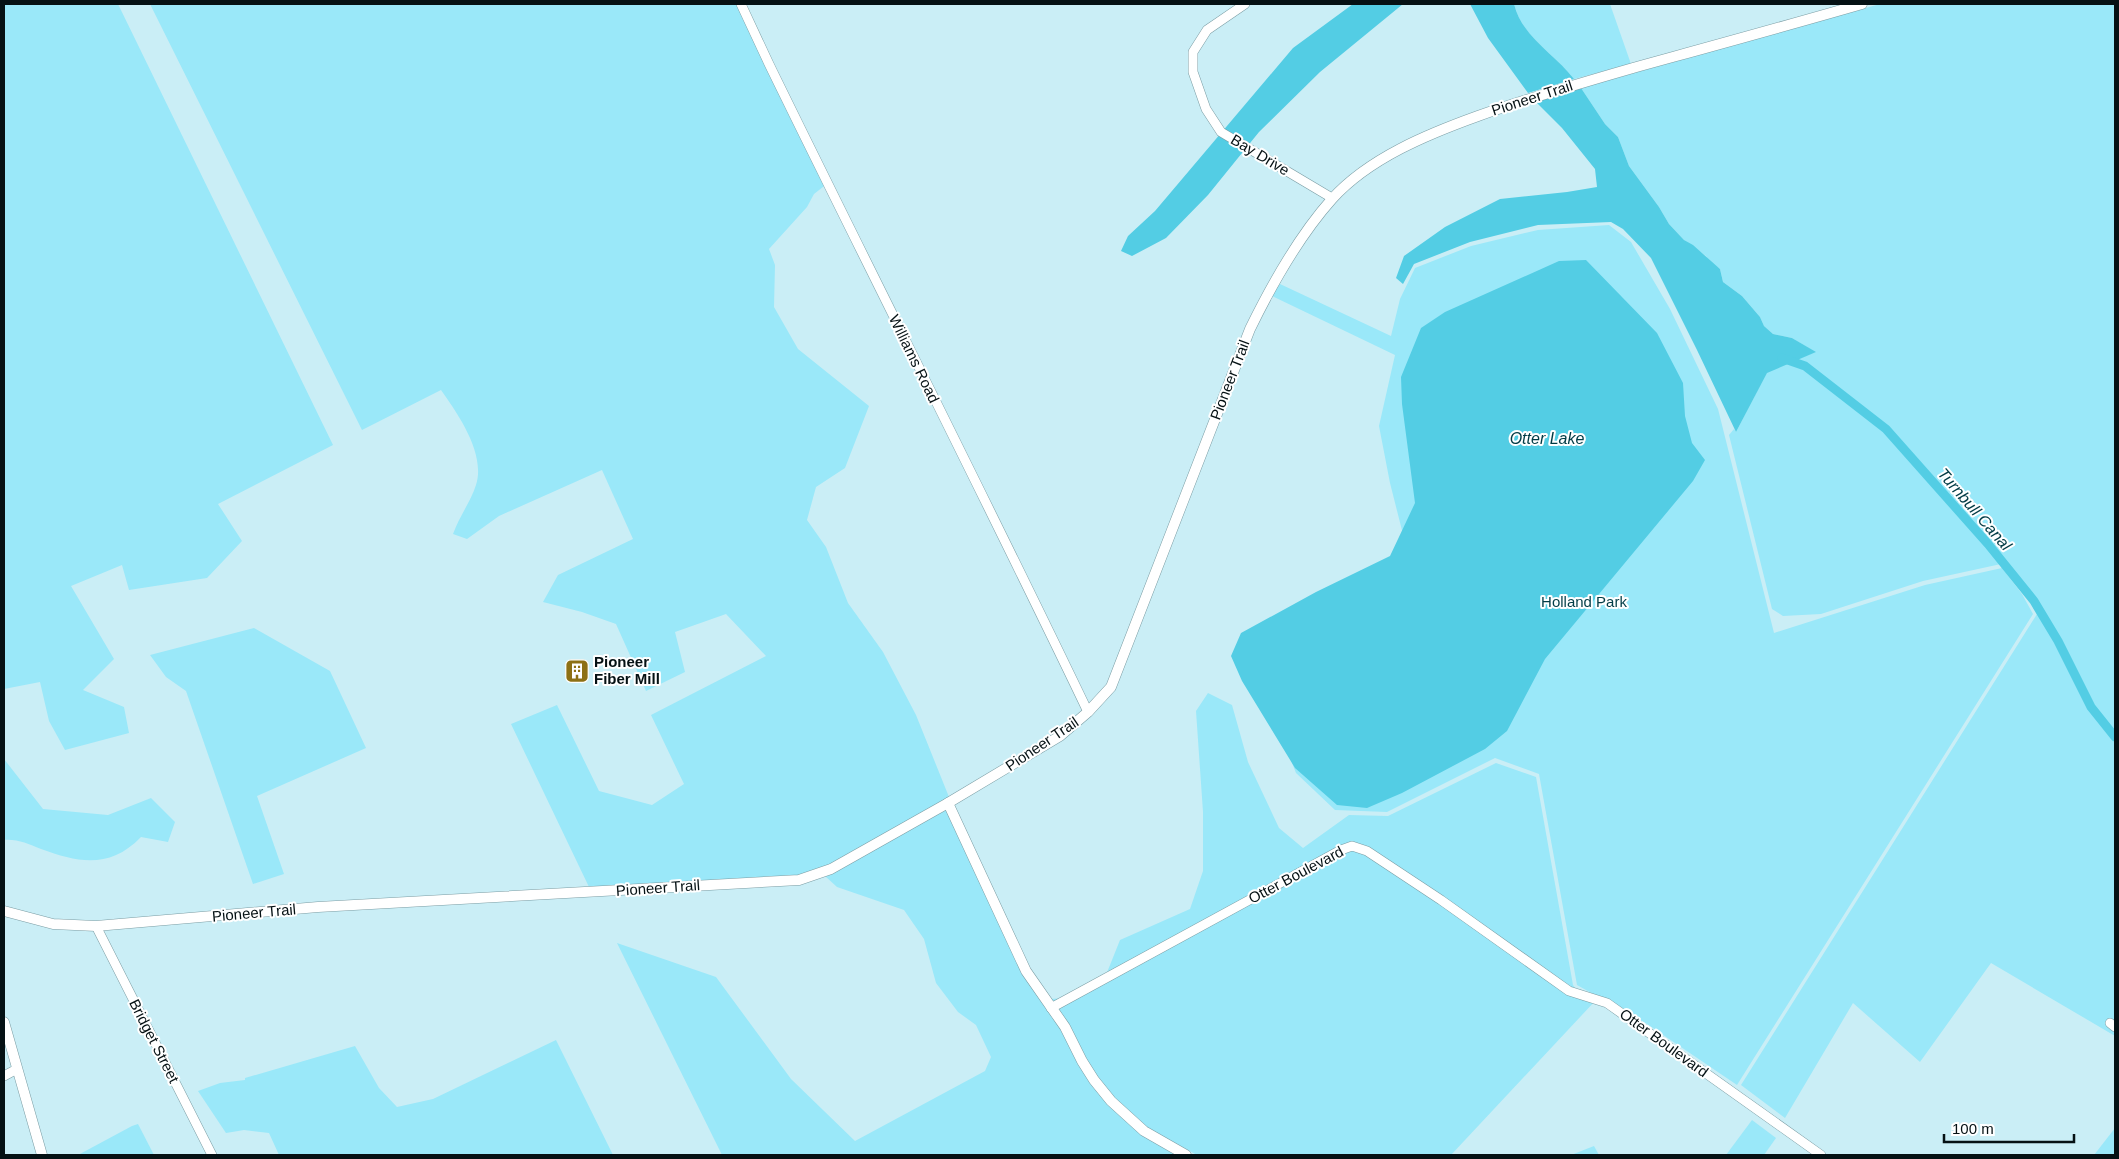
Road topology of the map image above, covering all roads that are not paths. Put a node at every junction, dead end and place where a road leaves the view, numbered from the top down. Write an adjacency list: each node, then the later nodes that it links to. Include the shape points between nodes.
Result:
1 (741, 4): 6 (street, Williams Road)
2 (1245, 4): 5 (street, Bay Drive, via 1207,30 1193,52 1193,72 1206,109 1221,132)
3 (1862, 4): 4 (street, Pioneer Trail)
4 (1836, 7): 5 (street, Pioneer Trail, via 1529,98 1435,131 1382,160)
5 (1332, 198): 6 (street, Pioneer Trail, via 1287,260 1253,322 1111,686)
6 (1088, 712): 7 (street, Pioneer Trail, via 1060,736)
7 (948, 803): 9 (street, Pioneer Trail, via 830,869 799,880 318,907); 10 (street, via 1026,971)
8 (4, 911): 9 (street, Pioneer Trail, via 53,924)
9 (96, 926): 15 (street, Bridget Street)
10 (1051, 1008): 16 (street, via 1090,1074 1111,1101 1144,1131); 17 (street, Otter Boulevard, via 1352,846 1367,851 1441,900 1569,991 1607,1003)
11 (4, 1022): 12 (street)
12 (17, 1069): 13 (street); 14 (street)
13 (4, 1076)
14 (42, 1155)
15 (212, 1155)
16 (1186, 1155)
17 (1821, 1155)

